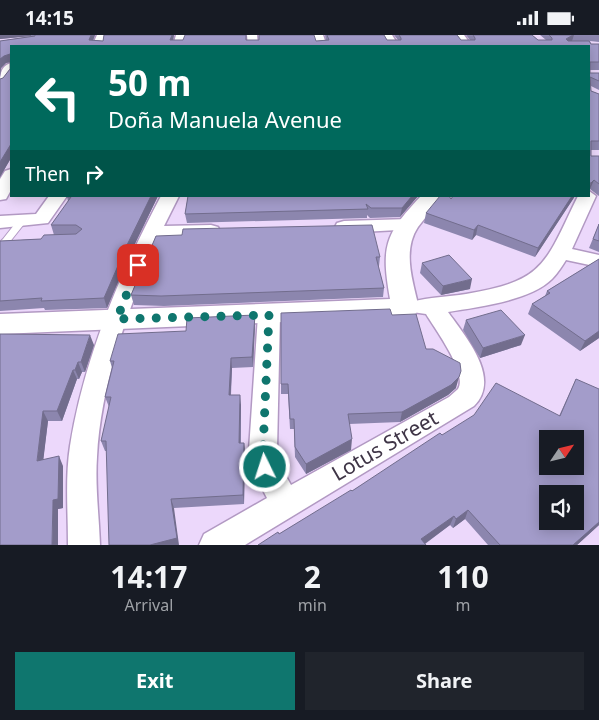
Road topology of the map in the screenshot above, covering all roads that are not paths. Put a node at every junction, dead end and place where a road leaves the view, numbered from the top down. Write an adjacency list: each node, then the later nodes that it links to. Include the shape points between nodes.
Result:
1 (10, 68): 2 (street)
2 (0, 82)
3 (10, 176): 4 (street)
4 (0, 195)
5 (57, 197): 10 (street, via 42,219)
6 (169, 197): 14 (street)
7 (432, 197): 11 (street)
8 (586, 197): 16 (street)
9 (0, 222): 10 (street)
10 (21, 222): 15 (lane)
11 (409, 225): 12 (street); 19 (street, via 397,249)
12 (330, 227)
13 (230, 230): 14 (street)
14 (151, 232): 21 (street)
15 (7, 241)
16 (559, 252): 17 (street); 18 (street, via 544,275 534,282 470,301)
17 (599, 261)
18 (433, 307): 19 (street); 23 (street, Lotus Street, via 468,365 472,376 471,393 458,404)
19 (405, 308): 20 (street)
20 (269, 315): 21 (street); 23 (street, via 263,450 265,467)
21 (117, 319): 22 (street); 24 (street, via 92,404 84,448)
22 (0, 324)
23 (286, 503): 25 (street, Lotus Street)
24 (84, 545)
25 (215, 545)

